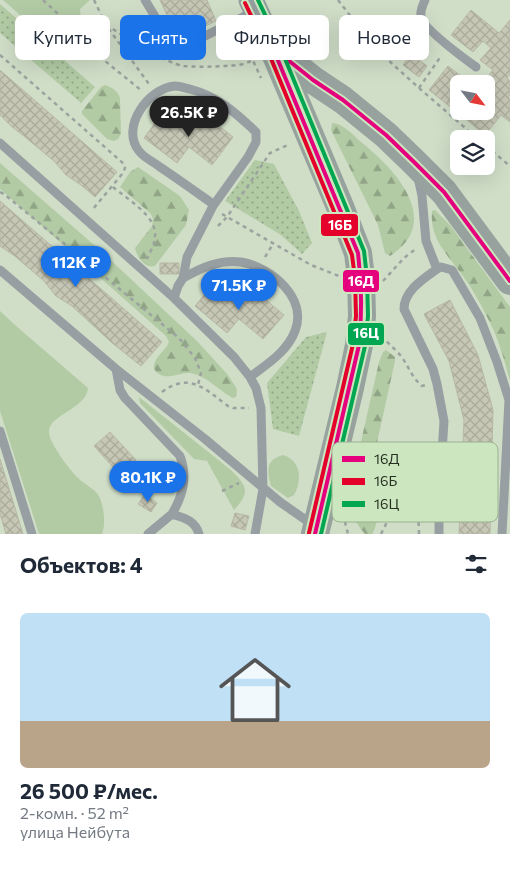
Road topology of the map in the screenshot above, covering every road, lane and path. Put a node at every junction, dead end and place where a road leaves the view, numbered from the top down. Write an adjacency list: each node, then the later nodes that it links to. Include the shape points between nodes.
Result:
1 (43, 0): 7 (path)
2 (94, 0): 8 (path)
3 (145, 0): 6 (lane, via 171,43 177,47 191,43)
4 (338, 0): 18 (path, via 376,49)
5 (425, 0): 10 (lane, via 421,16 423,22)
6 (254, 5)
7 (59, 15)
8 (101, 15)
9 (110, 31): 19 (path)
10 (449, 46): 16 (lane); 18 (path)
11 (0, 55): 26 (path, via 124,164 123,173)
12 (104, 60): 19 (path)
13 (261, 60): 17 (path)
14 (267, 60): 51 (main road, via 342,209 358,253 362,316 359,345)
15 (288, 60): 24 (main road, via 386,135)
16 (476, 67)
17 (264, 85)
18 (419, 88): 20 (path)
19 (153, 96): 28 (lane, via 132,127 135,144 139,151); 28 (lane, via 174,86 202,92 222,102 256,132 256,142 248,157)
20 (468, 130)
21 (0, 143): 30 (lane)
22 (292, 144): 29 (path, via 270,153)
23 (495, 154): 25 (path)
24 (414, 162): 32 (lane, via 422,196); 40 (main road, via 444,192)
25 (510, 166)
26 (113, 186): 30 (path); 37 (path, via 155,226 155,238)
27 (0, 192): 46 (path, via 179,338 195,358 201,373)
28 (212, 206): 29 (path); 38 (lane, via 186,257)
29 (227, 217): 31 (path); 33 (path)
30 (85, 218): 37 (lane)
31 (213, 230)
32 (426, 240): 35 (lane); 41 (path)
33 (273, 244): 34 (path); 39 (path, via 311,265)
34 (259, 268): 38 (lane, via 241,262 222,262); 45 (lane, via 281,282 290,293 298,310 298,320 291,340 281,354)
35 (437, 269): 52 (lane, via 408,292 404,309 433,370 444,421); 65 (lane, via 452,270 480,318 508,400)
36 (0, 270): 44 (lane)
37 (143, 270): 42 (lane)
38 (184, 278): 42 (lane)
39 (345, 278)
40 (510, 281)
41 (380, 284)
42 (174, 298): 45 (lane)
43 (378, 333): 47 (path, via 400,355 414,380)
44 (116, 369): 48 (lane); 57 (lane, via 125,398 176,452 184,466 184,487)
45 (250, 377): 49 (lane)
46 (198, 385): 48 (path, via 183,383 164,390); 49 (path, via 233,408)
47 (422, 386)
48 (153, 399): 55 (lane)
49 (261, 408): 55 (lane)
50 (0, 431): 60 (lane)
51 (337, 442)
52 (443, 442)
53 (332, 461): 59 (main road)
54 (241, 482): 56 (path)
55 (263, 489): 59 (lane); 63 (lane)
56 (222, 491)
57 (172, 514): 61 (lane); 62 (lane, via 196,525)
58 (387, 522): 64 (path)
59 (315, 530)
60 (32, 534)
61 (148, 534)
62 (198, 534)
63 (254, 534)
64 (381, 534)
65 (502, 534)

